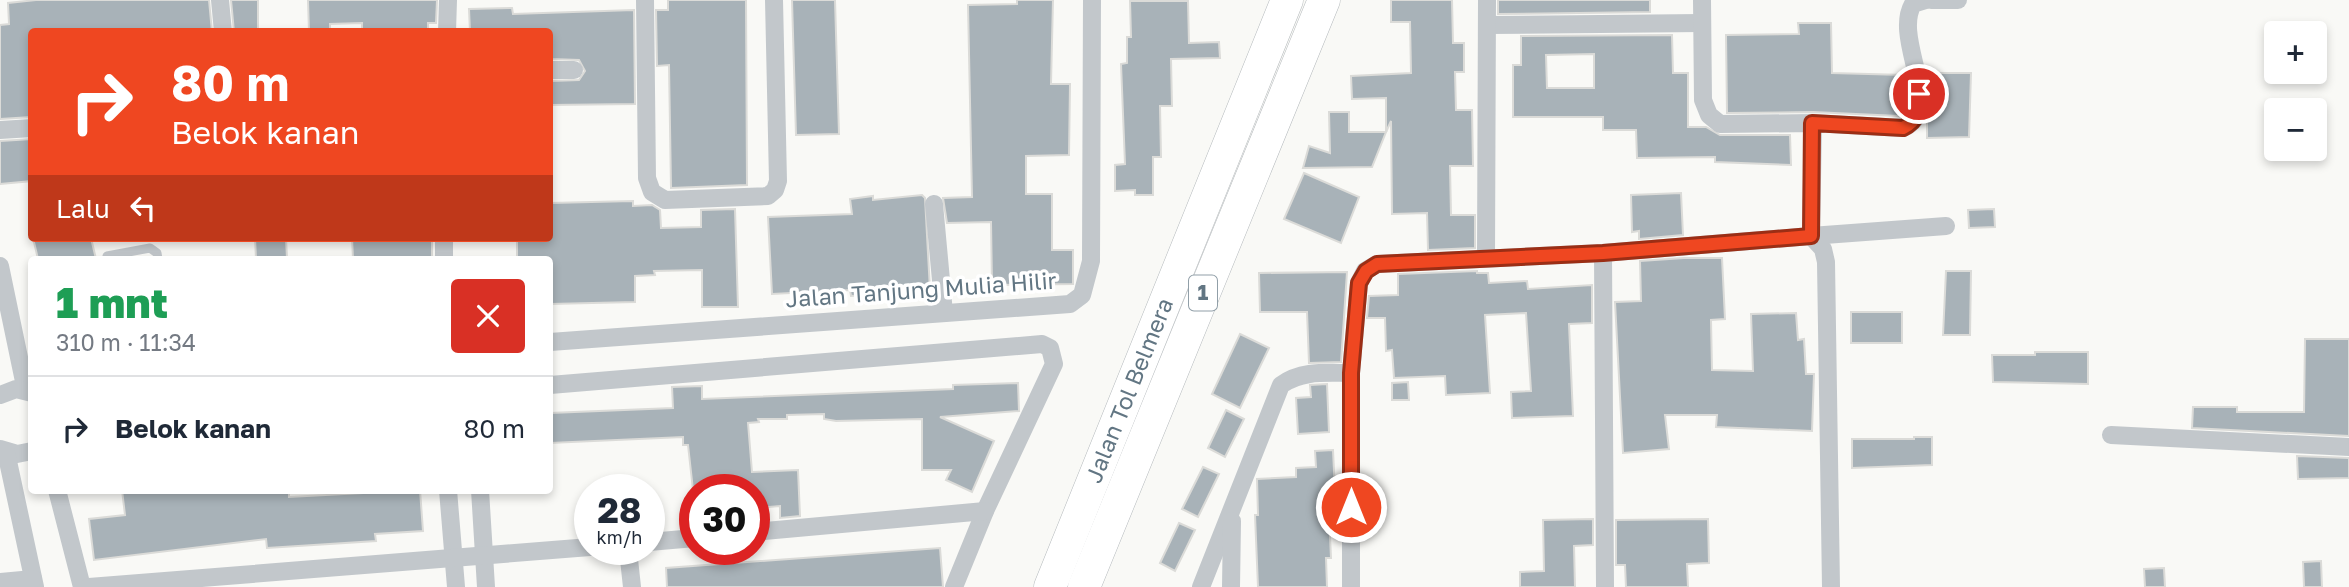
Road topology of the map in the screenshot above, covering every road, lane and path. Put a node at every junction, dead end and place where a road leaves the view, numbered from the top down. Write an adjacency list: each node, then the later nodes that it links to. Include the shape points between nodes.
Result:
1 (220, 0): 14 (street)
2 (448, 0): 15 (street)
3 (645, 0): 4 (street, via 647,178 652,192 664,200 768,196 775,190)
4 (774, 0)
5 (1092, 0): 29 (street, Jalan Tanjung Mulia Hilir, via 1091,261 1082,295 1070,304)
6 (1287, 0): 59 (highway, Jalan Tol Belmera / 1)
7 (1324, 0): 60 (highway, 1)
8 (1487, 0): 13 (street)
9 (1702, 0): 12 (street)
10 (1928, 0): 11 (street); 18 (street, via 1913,4 1906,30 1918,77 1919,110 1912,124 1903,128)
11 (1958, 0)
12 (1702, 23): 13 (street); 18 (street, via 1703,100 1709,115 1720,124)
13 (1487, 25): 27 (street)
14 (223, 28)
15 (447, 28)
16 (553, 70): 17 (street)
17 (574, 70)
18 (1812, 123): 23 (street)
19 (28, 128): 20 (street)
20 (0, 130)
21 (934, 204): 29 (street)
22 (1946, 226): 23 (street)
23 (1811, 236): 24 (street); 65 (street, via 1824,249 1826,262)
24 (1603, 253): 27 (street); 64 (street)
25 (107, 256): 26 (lane, via 150,248)
26 (158, 256)
27 (1486, 257): 31 (street, via 1377,264 1366,271 1359,283)
28 (0, 266): 32 (street)
29 (943, 313): 30 (street, Jalan Tanjung Mulia Hilir)
30 (553, 342)
31 (1351, 373): 44 (street, via 1306,373 1281,385); 63 (street)
32 (28, 384)
33 (553, 385): 43 (street, via 1042,344 1052,349 1054,363)
34 (28, 392): 35 (street)
35 (0, 395)
36 (2111, 435): 37 (street)
37 (2349, 447)
38 (3, 450): 39 (street); 52 (street)
39 (28, 452)
40 (58, 494): 53 (street)
41 (448, 494): 48 (street)
42 (480, 494): 47 (street)
43 (985, 511): 45 (street); 58 (street)
44 (1232, 511): 61 (street); 62 (street)
45 (770, 531)
46 (574, 548): 47 (street)
47 (484, 553): 48 (street); 56 (street)
48 (454, 556): 50 (street); 55 (street)
49 (630, 565): 57 (street)
50 (303, 579): 54 (street)
51 (0, 582): 52 (street)
52 (34, 583)
53 (82, 587)
54 (89, 587)
55 (456, 587)
56 (486, 587)
57 (632, 587)
58 (954, 587)
59 (1050, 587)
60 (1084, 587)
61 (1201, 587)
62 (1231, 587)
63 (1351, 587)
64 (1605, 587)
65 (1831, 587)

